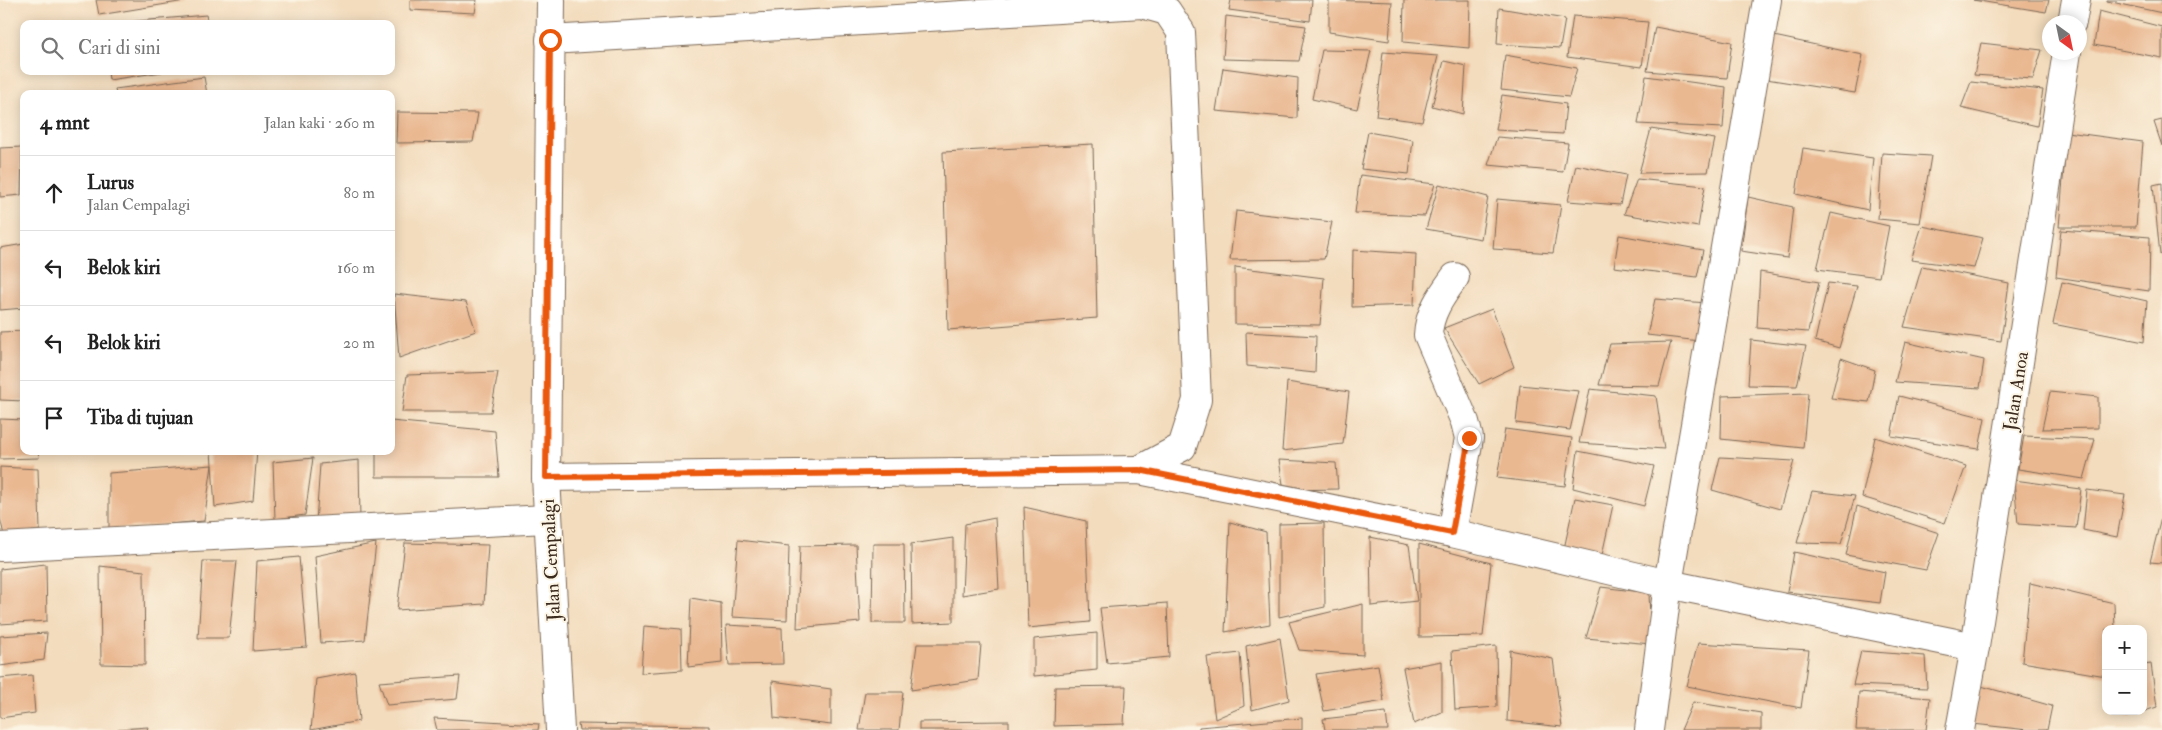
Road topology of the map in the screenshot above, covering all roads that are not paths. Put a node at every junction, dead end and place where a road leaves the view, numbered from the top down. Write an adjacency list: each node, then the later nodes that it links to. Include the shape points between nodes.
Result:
1 (551, 0): 7 (street, Jalan Cempalagi)
2 (1767, 0): 15 (street)
3 (2076, 0): 6 (street)
4 (1144, 2): 5 (street); 10 (street, via 1167,12 1181,32 1198,400 1182,447)
5 (1085, 5): 7 (street)
6 (2073, 15)
7 (550, 40): 11 (street, Jalan Cempalagi)
8 (2066, 60): 16 (street, Jalan Anoa)
9 (1454, 277): 13 (street, via 1428,321 1428,335 1469,438)
10 (1139, 470): 11 (street); 13 (street)
11 (546, 477): 12 (street, Jalan Cempalagi)
12 (548, 519): 14 (street); 17 (street, Jalan Cempalagi)
13 (1452, 533): 15 (street)
14 (0, 547)
15 (1668, 584): 16 (street); 18 (street)
16 (1975, 648): 19 (street, Jalan Anoa)
17 (560, 730)
18 (1649, 730)
19 (1960, 730)

